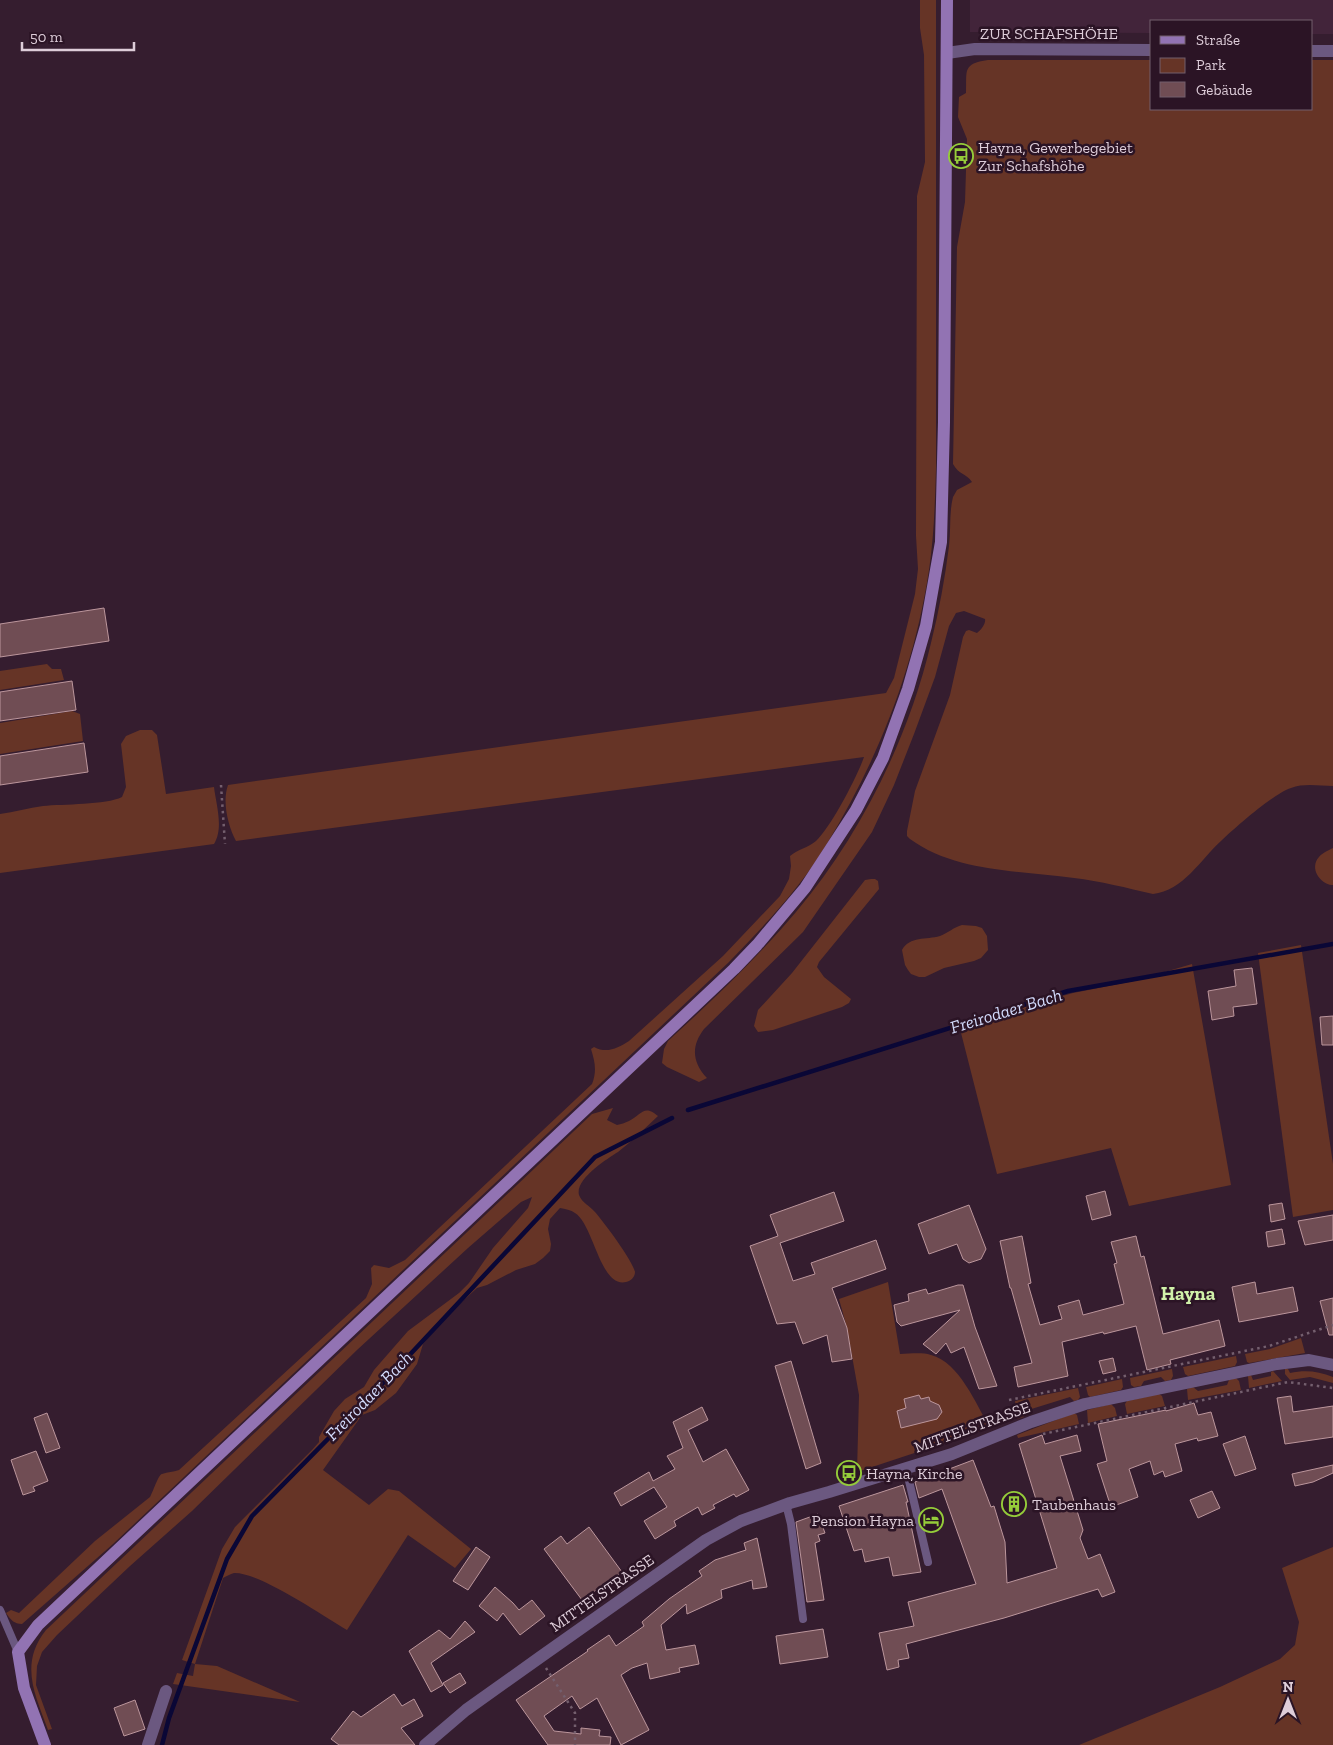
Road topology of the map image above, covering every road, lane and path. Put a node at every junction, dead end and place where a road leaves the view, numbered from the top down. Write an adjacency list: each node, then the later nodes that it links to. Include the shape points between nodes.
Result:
1 (947, 0): 5 (main road)
2 (1150, 50): 5 (street, ZUR SCHAFSHÖHE, via 975,49)
3 (1313, 51): 4 (street)
4 (1333, 51)
5 (947, 53): 18 (main road, via 941,542 926,626 908,689 883,758 856,810 805,888 734,969 38,1625)
6 (221, 785): 7 (path)
7 (225, 844)
8 (1333, 1325): 11 (path, via 1269,1346)
9 (1333, 1364): 13 (street, MITTELSTRASSE, via 1310,1360 1277,1364 1085,1404)
10 (1333, 1388): 12 (path, via 1288,1382)
11 (1009, 1400)
12 (1038, 1435)
13 (906, 1468): 14 (street, MITTELSTRASSE); 15 (lane)
14 (786, 1504): 17 (lane, via 792,1524); 19 (street, MITTELSTRASSE, via 741,1521 706,1540)
15 (928, 1562)
16 (0, 1610): 18 (lane)
17 (803, 1619)
18 (18, 1652): 21 (main road, via 24,1688)
19 (539, 1658): 23 (street, MITTELSTRASSE, via 466,1710); 24 (path, via 575,1713)
20 (166, 1691): 22 (street)
21 (45, 1745)
22 (148, 1745)
23 (425, 1745)
24 (575, 1745)

